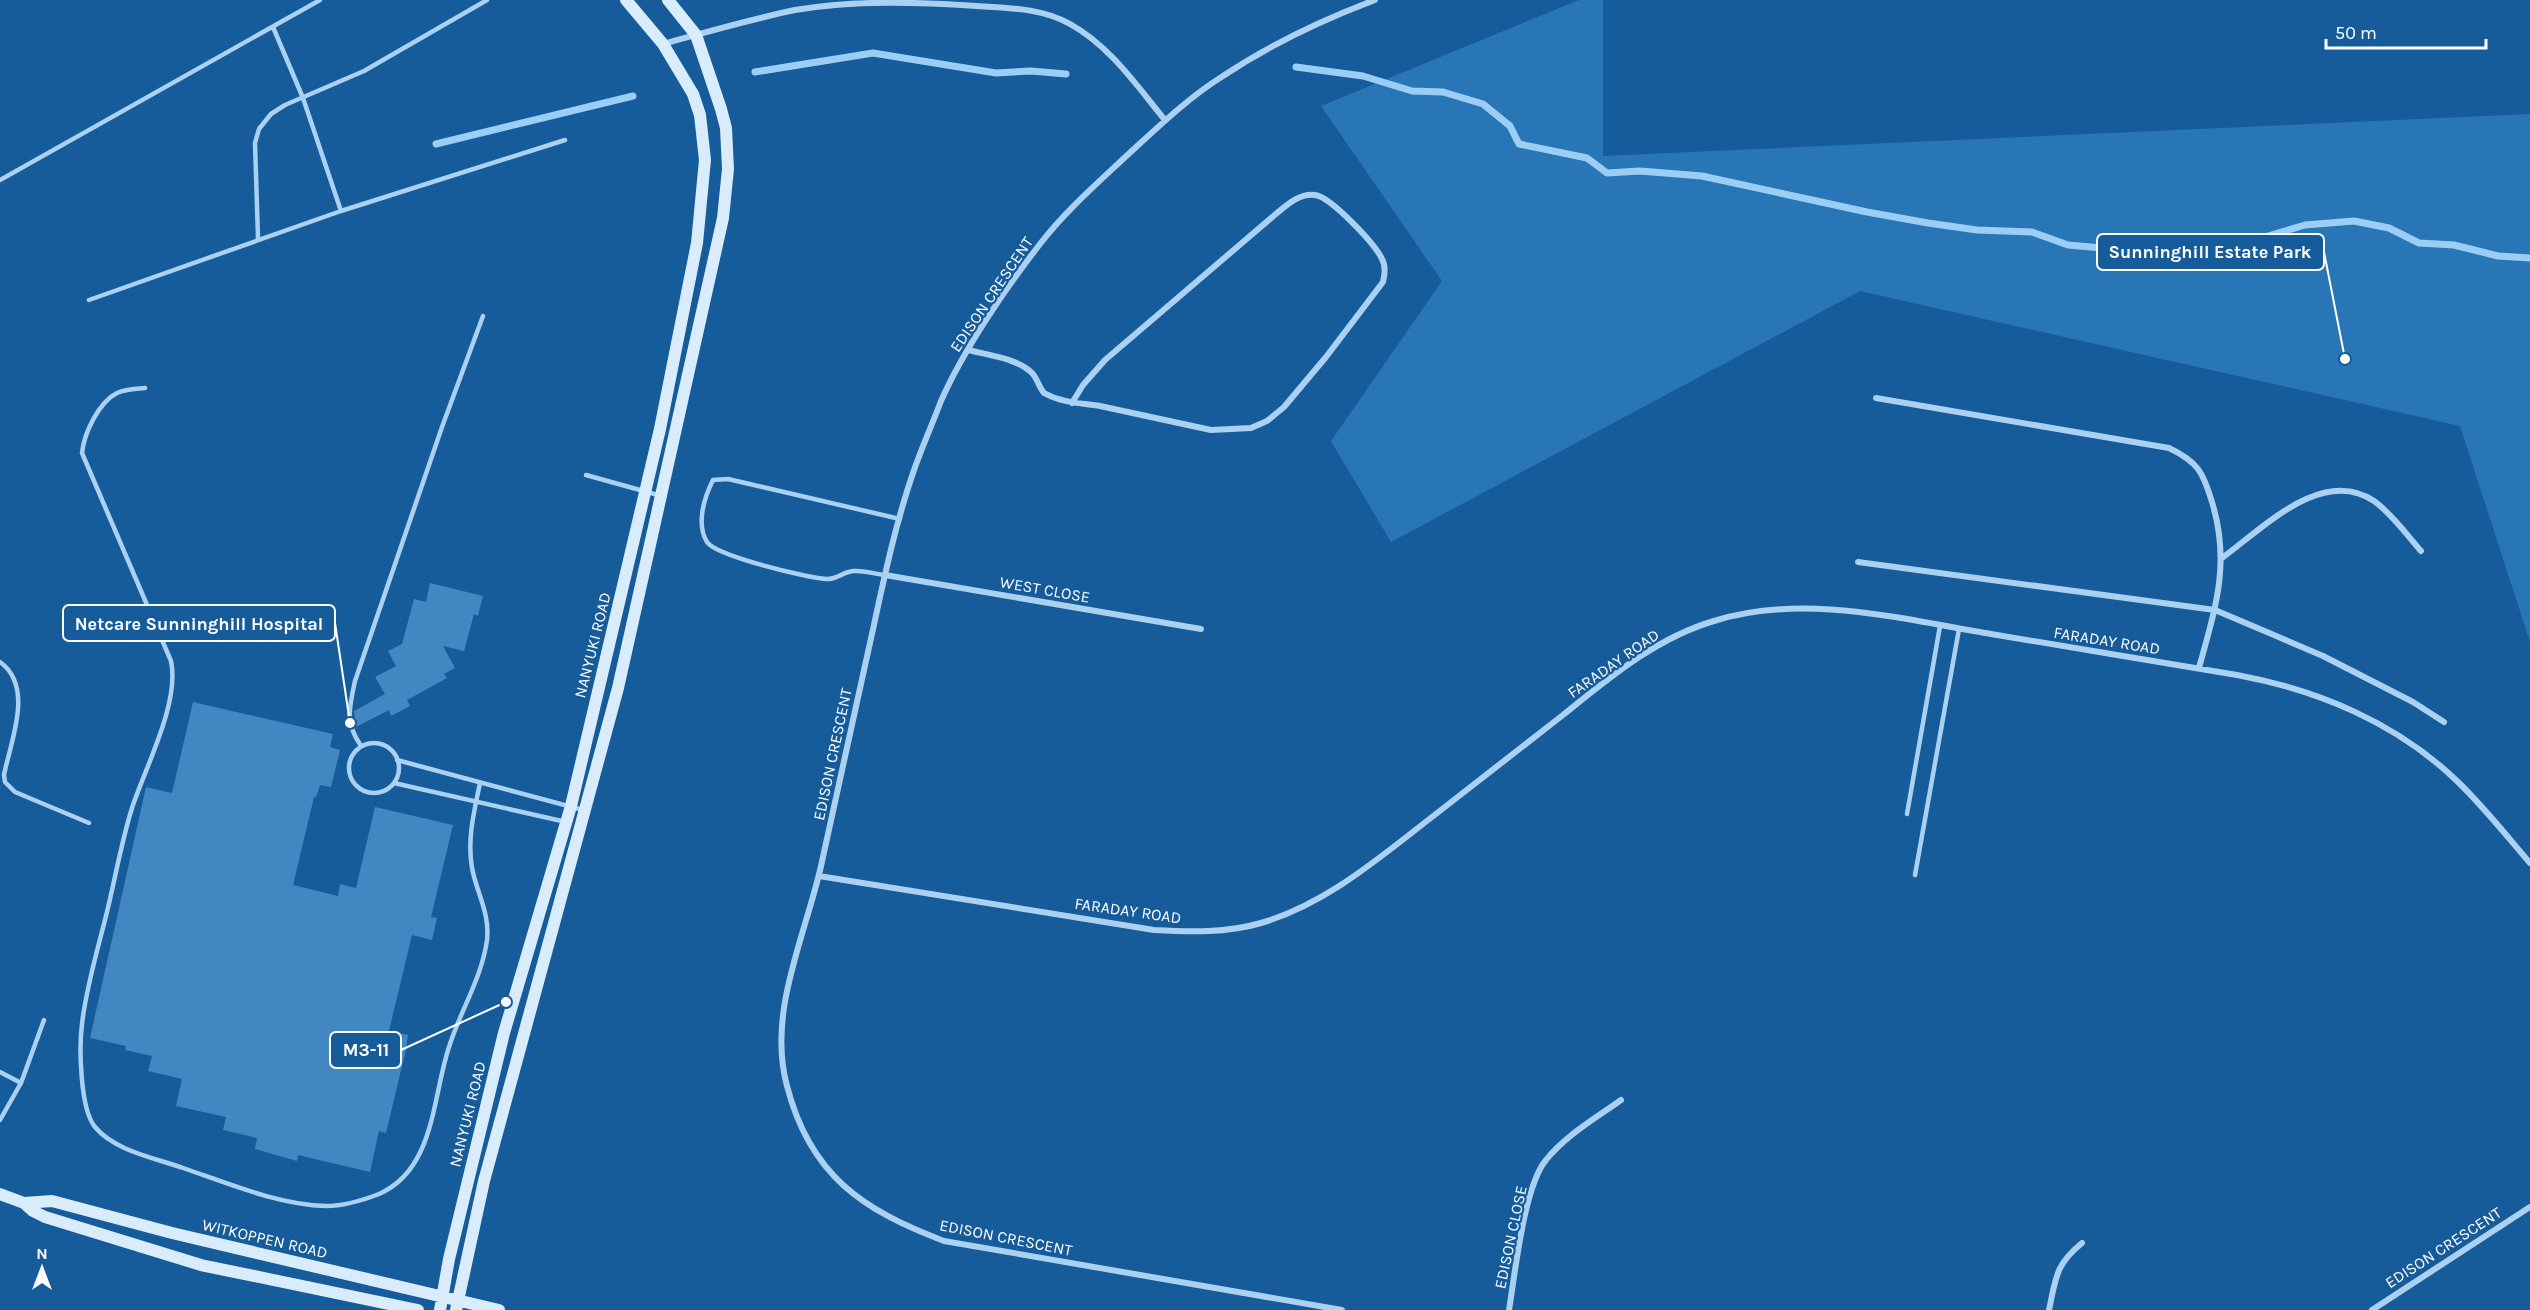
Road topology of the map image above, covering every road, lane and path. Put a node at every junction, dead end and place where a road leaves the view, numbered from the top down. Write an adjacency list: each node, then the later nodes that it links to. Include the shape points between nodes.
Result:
1 (320, 0): 8 (lane)
2 (487, 0): 11 (lane, via 364,71)
3 (626, 0): 10 (main road, NANYUKI ROAD)
4 (668, 0): 9 (main road, NANYUKI ROAD)
5 (1021, 0): 7 (street)
6 (1375, 0): 12 (street, EDISON CRESCENT, via 1255,56 1220,77)
7 (1021, 9): 9 (street, via 885,2 842,4 796,9); 12 (street, via 1067,22 1086,33)
8 (273, 27): 11 (lane); 14 (lane)
9 (696, 35): 10 (street); 25 (main road, NANYUKI ROAD, via 726,128 727,194)
10 (663, 44): 24 (main road, NANYUKI ROAD, via 693,94 705,160 688,294)
11 (303, 98): 15 (lane); 16 (lane, via 271,114 259,129 255,143)
12 (1166, 120): 19 (street, EDISON CRESCENT, via 1083,196 1041,243)
13 (565, 140): 15 (lane)
14 (0, 180)
15 (341, 211): 16 (lane)
16 (258, 238): 17 (lane)
17 (89, 300)
18 (483, 316): 38 (lane, via 355,681 350,724)
19 (968, 350): 22 (street, via 1020,365 1034,375 1044,393); 26 (street, EDISON CRESCENT, via 913,472)
20 (146, 388): 42 (lane, via 122,391 106,402 90,426 82,453 171,661 173,679 159,737 132,810 85,1004 81,1048 92,1124 117,1144 293,1202 342,1206 400,1182 426,1141 442,1069 487,940 486,910 470,851)
21 (1876, 398): 28 (street, via 2169,448 2198,467 2216,517)
22 (1072, 403): 22 (street, via 1211,430 1251,428 1267,421 1284,407 1326,357 1383,282 1383,260 1333,204 1315,195 1304,196 1277,213 1105,360)
23 (586, 475): 24 (lane)
24 (644, 492): 25 (lane); 43 (main road, NANYUKI ROAD)
25 (659, 496): 44 (main road, NANYUKI ROAD, via 618,688)
26 (900, 519): 30 (street, EDISON CRESCENT); 30 (lane, via 728,479 713,480 703,508 704,535 709,545 725,553 827,579 852,571)
27 (2421, 551): 28 (street, via 2376,502 2351,491 2332,491 2298,502)
28 (2223, 558): 31 (street)
29 (1858, 562): 31 (street)
30 (885, 575): 33 (street, WEST CLOSE); 51 (street, EDISON CRESCENT)
31 (2215, 610): 36 (street); 37 (street, via 2324,656)
32 (1940, 626): 34 (street, FARADAY ROAD); 45 (lane); 51 (street, FARADAY ROAD, via 1818,609 1749,613 1694,628 1666,641 1602,683 1334,890 1298,910 1259,923 1189,932 1154,930)
33 (1201, 629)
34 (1959, 629): 36 (street, FARADAY ROAD); 50 (lane)
35 (0, 662): 47 (lane, via 12,677 18,705 3,775 5,782 15,792)
36 (2199, 668): 49 (street, FARADAY ROAD, via 2270,681 2329,699 2397,734 2456,780)
37 (2444, 722)
38 (361, 746): 39 (lane, via 382,744); 40 (lane, via 349,761 349,773 355,784 372,793 384,791)
39 (398, 760): 40 (lane); 41 (lane)
40 (394, 783): 42 (lane)
41 (480, 783): 42 (lane); 43 (lane)
42 (477, 801): 46 (lane)
43 (571, 806): 44 (lane); 46 (main road, NANYUKI ROAD)
44 (586, 811): 48 (main road, NANYUKI ROAD)
45 (1907, 814)
46 (566, 822): 48 (lane); 61 (main road, NANYUKI ROAD, via 504,1034)
47 (89, 823)
48 (582, 827): 62 (main road, NANYUKI ROAD, via 484,1181)
49 (2530, 863)
50 (1915, 875)
51 (819, 876): 65 (street, EDISON CRESCENT, via 782,1021 782,1057 796,1115 812,1150 856,1198 912,1229 944,1241)
52 (44, 1020): 54 (lane)
53 (0, 1072): 54 (lane)
54 (21, 1083): 56 (lane)
55 (1621, 1100): 66 (street, EDISON CLOSE, via 1560,1145 1545,1161 1521,1234)
56 (0, 1120)
57 (0, 1194): 58 (main road, WITKOPPEN ROAD)
58 (24, 1203): 61 (main road, WITKOPPEN ROAD, via 52,1201); 63 (main road, WITKOPPEN ROAD, via 45,1217 201,1265)
59 (2530, 1207): 68 (street, EDISON CRESCENT)
60 (2082, 1243): 67 (street, via 2065,1257 2058,1271)
61 (441, 1304): 62 (main road, WITKOPPEN ROAD)
62 (457, 1305): 64 (main road, WITKOPPEN ROAD)
63 (418, 1310)
64 (499, 1310)
65 (1342, 1310)
66 (1509, 1310)
67 (2049, 1310)
68 (2372, 1310)

